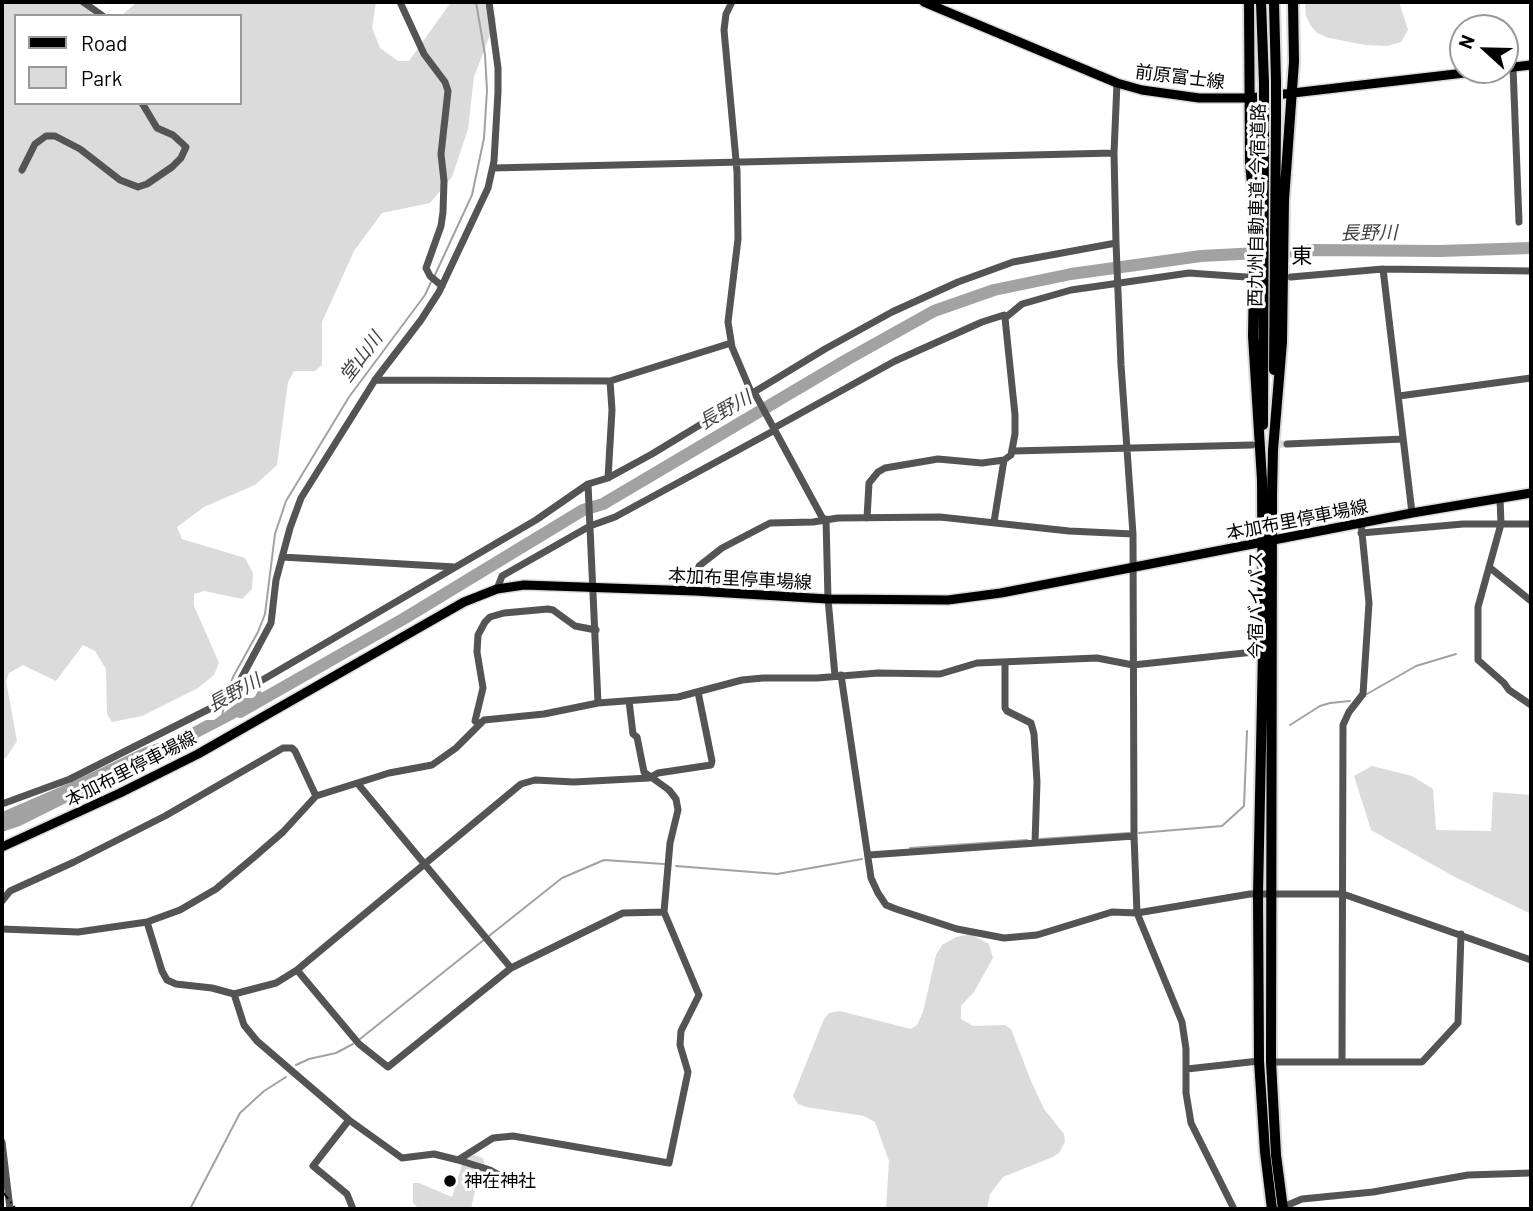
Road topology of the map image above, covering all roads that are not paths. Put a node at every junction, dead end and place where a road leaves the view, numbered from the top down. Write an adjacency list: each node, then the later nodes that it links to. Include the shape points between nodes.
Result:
1 (83, 2): 10 (street)
2 (400, 2): 30 (street, via 424,54 448,91 441,154 443,212 426,268)
3 (489, 2): 20 (street, via 498,68)
4 (732, 2): 19 (street, via 724,30)
5 (924, 2): 12 (main road, 前原富士線)
6 (1249, 2): 15 (highway, 今宿バイパス)
7 (1261, 2): 17 (highway, 西九州自動車道;今宿道路, bridge)
8 (1274, 2): 17 (highway, 西九州自動車道;今宿道路, bridge, via 1276,82)
9 (1293, 2): 14 (highway, 今宿バイパス)
10 (100, 14)
11 (1449, 75): 14 (main road, 前原富士線)
12 (1117, 83): 15 (main road, 前原富士線, via 1199,98); 18 (street)
13 (1510, 84): 22 (street)
14 (1292, 92): 15 (main road, 前原富士線); 23 (highway, 今宿バイパス)
15 (1250, 98): 23 (highway, 今宿バイパス, via 1250,163)
16 (143, 105): 21 (street, via 157,128 186,147 172,167 147,184 138,187 120,180 71,142 55,136 35,144)
17 (1270, 119): 23 (highway, 西九州自動車道;今宿道路)
18 (1114, 153): 19 (street); 24 (street)
19 (736, 163): 20 (street); 32 (street, via 738,239 727,322)
20 (493, 168): 30 (street, via 476,218)
21 (22, 170)
22 (1518, 222)
23 (1269, 232): 25 (highway, 今宿バイパス); 25 (highway, 今宿バイパス)
24 (1116, 243): 29 (street); 36 (street, via 1013,262 958,282 860,329)
25 (1273, 270): 26 (street); 38 (highway, 西九州自動車道;今宿道路); 44 (highway, 今宿バイパス, via 1282,342); 48 (highway, 今宿バイパス, via 1253,336)
26 (1383, 270): 27 (street); 37 (street)
27 (1531, 271)
28 (1246, 277): 29 (street, via 1189,273)
29 (1118, 282): 31 (street, via 1071,289 1022,304); 43 (street)
30 (442, 286): 34 (street)
31 (1005, 318): 39 (street, via 982,322 895,361); 45 (street, via 1015,415)
32 (731, 343): 35 (street); 36 (street)
33 (1531, 378): 37 (street)
34 (375, 380): 35 (street); 63 (street, via 301,498)
35 (610, 381): 47 (street)
36 (754, 393): 39 (street); 47 (street)
37 (1399, 396): 40 (street)
38 (1269, 408): 44 (highway); 48 (highway)
39 (774, 428): 54 (street); 58 (street, via 615,517)
40 (1403, 439): 41 (street); 52 (street)
41 (1287, 444)
42 (1252, 445): 43 (street)
43 (1126, 448): 45 (street); 60 (street)
44 (1273, 450): 61 (highway, 今宿バイパス)
45 (1013, 451): 46 (street)
46 (1004, 460): 53 (street, via 938,459 886,468 868,487); 55 (street)
47 (608, 478): 49 (street)
48 (1262, 480): 62 (highway, 今宿バイパス)
49 (589, 488): 58 (street); 64 (street)
50 (1531, 493): 51 (main road, 本加布里停車場線)
51 (1500, 498): 52 (main road, 本加布里停車場線); 56 (street)
52 (1412, 513): 59 (main road, 本加布里停車場線)
53 (867, 518): 54 (street); 55 (street)
54 (825, 519): 69 (street, via 770,523 722,548 699,566); 70 (street)
55 (994, 522): 60 (street)
56 (1501, 524): 57 (street); 59 (street); 66 (street)
57 (1531, 524)
58 (590, 525): 67 (street); 68 (street, via 502,576)
59 (1361, 528): 61 (main road, 本加布里停車場線); 94 (street, via 1369,603 1363,694 1343,724)
60 (1133, 534): 65 (street)
61 (1273, 541): 62 (main road, 本加布里停車場線); 93 (highway, 今宿バイパス)
62 (1262, 543): 65 (main road, 本加布里停車場線); 73 (highway, 今宿バイパス)
63 (282, 557): 64 (street); 78 (street, via 271,622)
64 (456, 566): 78 (street)
65 (1132, 567): 70 (main road, 本加布里停車場線, via 948,600); 75 (street)
66 (1489, 567): 71 (street); 81 (street, via 1478,607 1478,660)
67 (593, 587): 68 (main road, 本加布里停車場線); 69 (main road, 本加布里停車場線); 72 (street)
68 (497, 589): 89 (main road, 本加布里停車場線, via 464,602 198,754)
69 (695, 591): 70 (main road, 本加布里停車場線)
70 (828, 600): 76 (street)
71 (1531, 601)
72 (596, 630): 80 (street); 82 (street, via 575,626 548,609 490,617 478,635 483,688 475,721)
73 (1263, 652): 75 (street); 92 (highway, 今宿バイパス)
74 (1005, 662): 75 (street, via 1097,658); 76 (street, via 977,663 940,674); 88 (street, via 1005,708 1031,723 1034,734)
75 (1133, 665): 87 (street)
76 (838, 676): 77 (street, via 742,680); 90 (street)
77 (698, 692): 79 (street); 83 (street, via 711,765)
78 (235, 696): 86 (street, via 70,779)
79 (629, 701): 80 (street); 83 (street, via 641,764)
80 (598, 703): 82 (street)
81 (1531, 705)
82 (479, 723): 84 (street, via 432,765)
83 (649, 778): 91 (street, via 528,781); 96 (street, via 669,790 678,810)
84 (358, 784): 85 (street); 91 (street)
85 (316, 796): 95 (street, via 295,751 284,748 152,822 10,891); 98 (street, via 283,832 216,889)
86 (2, 804)
87 (1134, 836): 88 (street); 97 (street)
88 (1035, 843): 90 (street)
89 (2, 847)
90 (869, 855): 97 (street, via 871,878 886,905 977,934 1022,937 1112,912)
91 (423, 864): 102 (street); 103 (street)
92 (1258, 894): 93 (street); 97 (street); 105 (highway, 今宿バイパス)
93 (1272, 894): 94 (street); 105 (highway, 今宿バイパス)
94 (1343, 894): 100 (street); 106 (street)
95 (2, 901)
96 (664, 912): 102 (street, via 623,913); 110 (street, via 699,995 681,1031 688,1072 669,1163 513,1136 493,1138)
97 (1137, 913): 107 (street, via 1182,1022)
98 (147, 922): 99 (street, via 78,932); 104 (street, via 167,980)
99 (2, 929)
100 (1461, 934): 101 (street); 106 (street, via 1458,1023 1443,1041 1422,1062)
101 (1531, 960)
102 (511, 968): 103 (street, via 388,1067 359,1044)
103 (297, 970): 104 (street, via 276,983)
104 (234, 994): 108 (street, via 250,1035)
105 (1265, 1061): 106 (street); 107 (street); 113 (highway, 今宿バイパス, via 1265,1152)
106 (1342, 1061)
107 (1187, 1069): 116 (street, via 1191,1123)
108 (349, 1120): 110 (street, via 402,1158 434,1154); 115 (street, via 313,1166 346,1194)
109 (2, 1142): 114 (street)
110 (458, 1160): 112 (street)
111 (1531, 1173): 113 (street, via 1468,1175 1313,1197)
112 (508, 1180)
113 (1279, 1208)
114 (10, 1209)
115 (353, 1209)
116 (1234, 1209)

